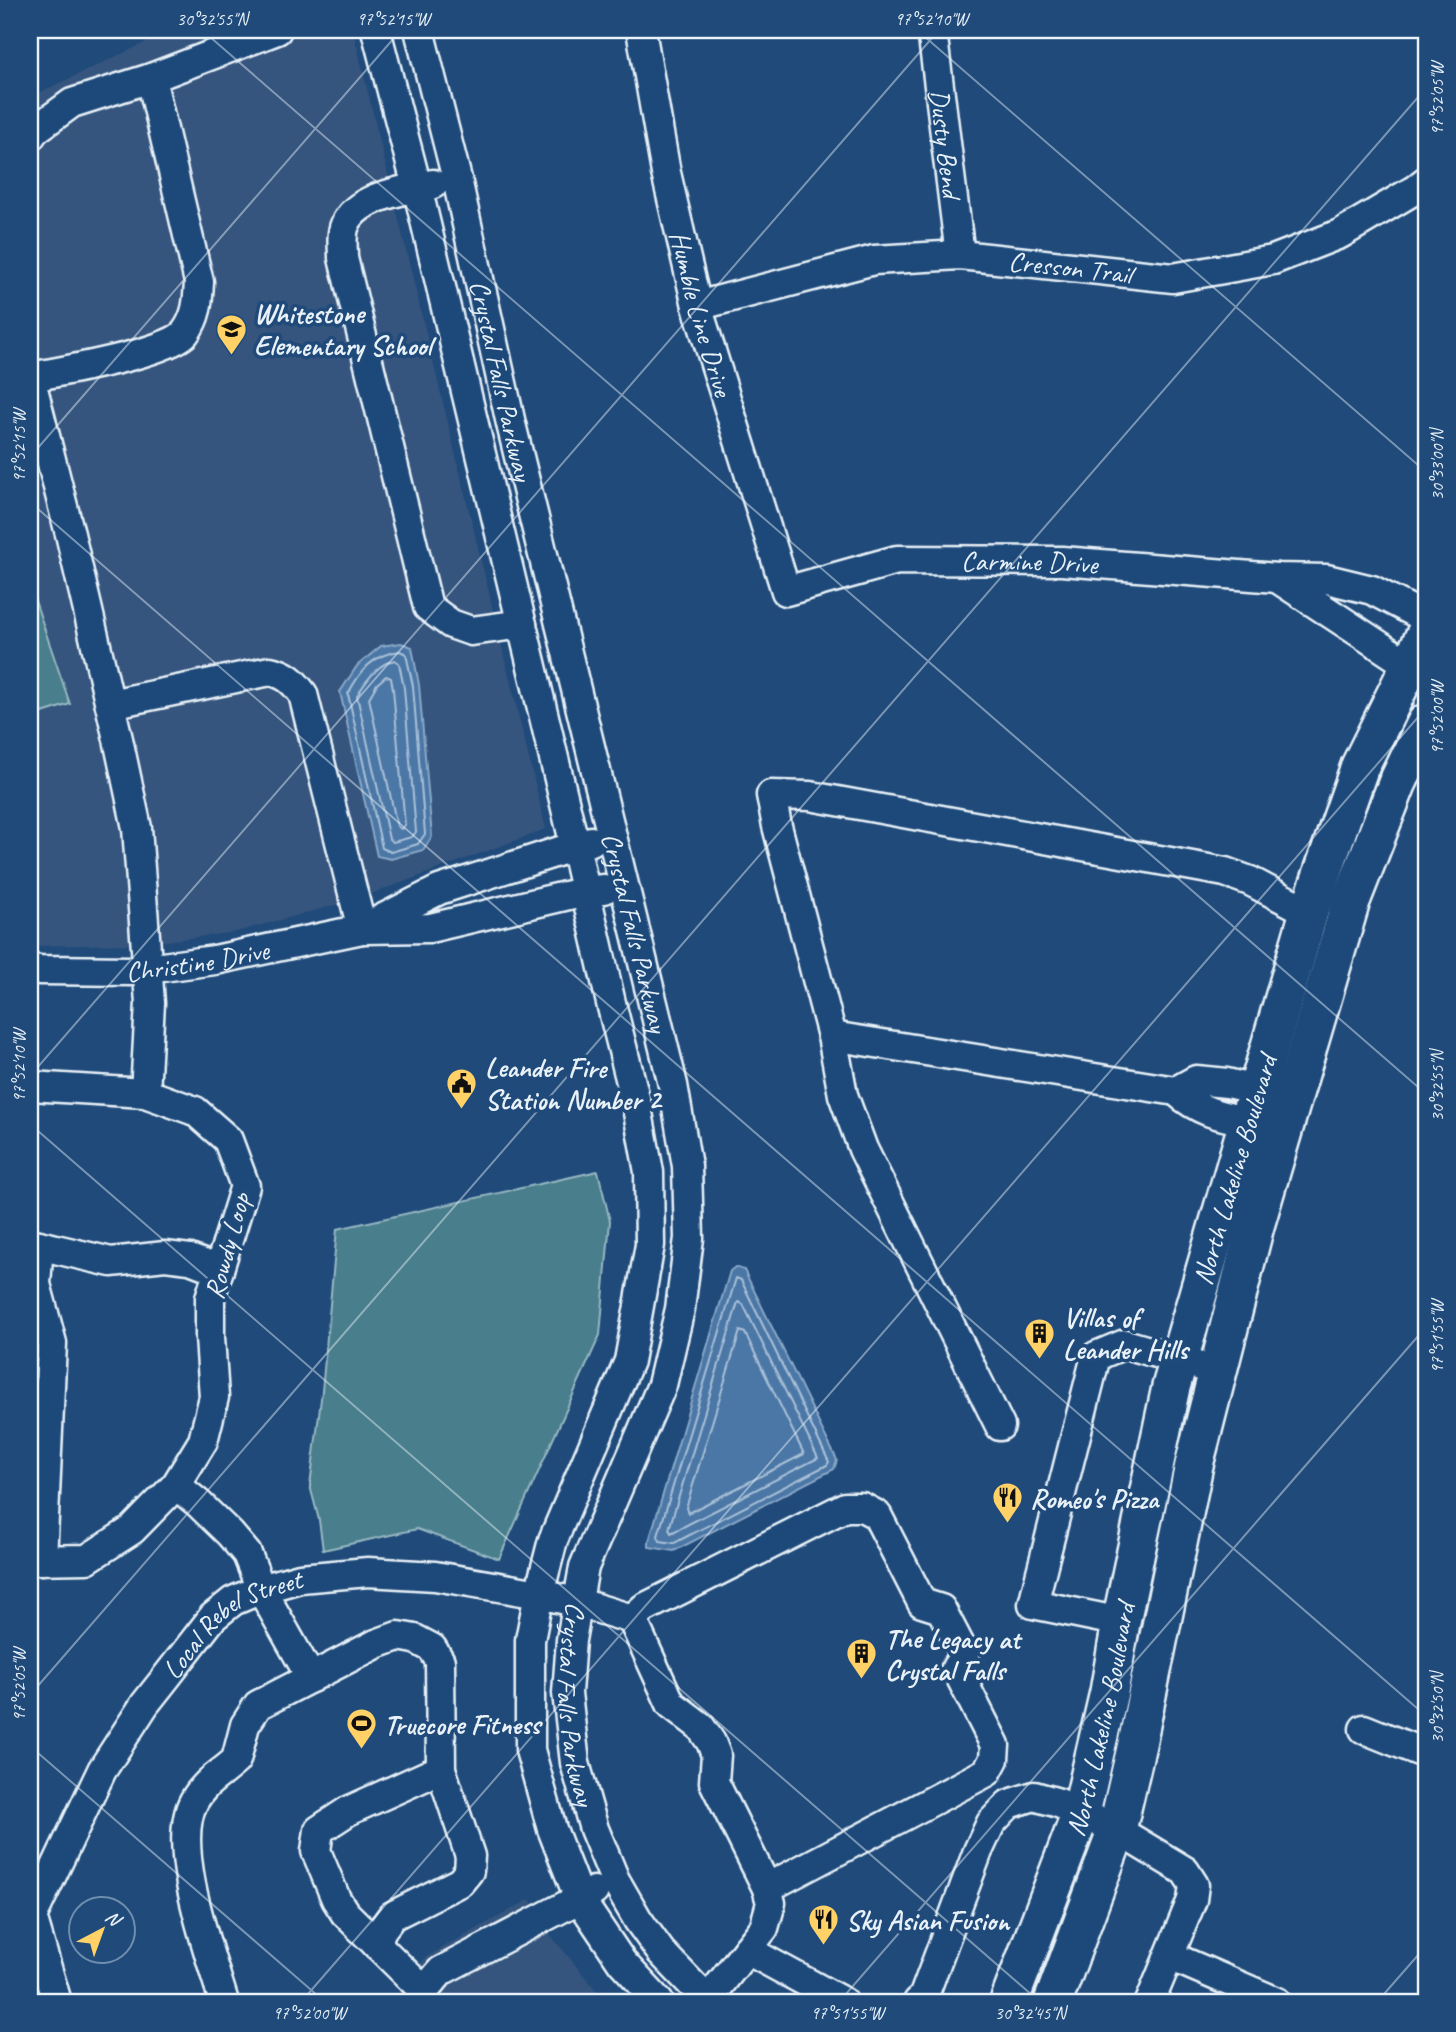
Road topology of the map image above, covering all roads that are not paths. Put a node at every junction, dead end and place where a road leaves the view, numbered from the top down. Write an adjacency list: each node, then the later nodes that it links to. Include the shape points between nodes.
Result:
1 (277, 30): 6 (street)
2 (376, 30): 10 (street, Crystal Falls Parkway)
3 (419, 30): 8 (street, Crystal Falls Parkway)
4 (641, 30): 12 (street, Humble Line Drive, via 666,173)
5 (932, 30): 11 (street, Dusty Bend)
6 (151, 78): 7 (street, via 72,103); 13 (street, via 199,282 197,311 183,335 159,347)
7 (30, 136)
8 (457, 179): 10 (street); 22 (street, Crystal Falls Parkway, via 511,424)
9 (1426, 181): 11 (street, Cresson Trail, via 1340,234 1273,260 1172,278)
10 (417, 187): 17 (street, Crystal Falls Parkway); 17 (street, via 355,208 344,226 343,258 429,607 451,624 471,631)
11 (961, 255): 12 (street, Cresson Trail, via 874,260)
12 (697, 306): 15 (street, Humble Line Drive)
13 (30, 377): 20 (street)
14 (1276, 578): 15 (street, Carmine Drive, via 1062,561 897,560); 16 (street, Carmine Drive, via 1327,579 1372,590); 19 (street, Carmine Drive)
15 (786, 591)
16 (1426, 618)
17 (522, 624): 23 (street, Crystal Falls Parkway)
18 (1426, 632): 19 (main road, North Lakeline Boulevard)
19 (1417, 669): 26 (main road, North Lakeline Boulevard, via 1360,766)
20 (110, 704): 27 (street, via 270,671 290,679 303,694); 29 (street, via 137,828)
21 (1426, 723): 37 (main road, North Lakeline Boulevard, via 1351,901 1255,1226)
22 (612, 835): 23 (street, Christine Drive); 24 (street, Crystal Falls Parkway)
23 (575, 846): 25 (street, Crystal Falls Parkway); 27 (street, Christine Drive, via 439,890)
24 (625, 887): 25 (street, Christine Drive); 43 (street, Crystal Falls Parkway, via 673,1085 687,1166 690,1238 662,1385 584,1567)
25 (586, 891): 27 (street, Christine Drive, via 430,928); 42 (street, Crystal Falls Parkway, via 649,1172 650,1245 629,1361 553,1540)
26 (1309, 912): 30 (street, via 1225,872 810,796 771,795); 33 (main road, North Lakeline Boulevard)
27 (362, 929): 29 (street, Christine Drive, via 215,960)
28 (30, 969): 29 (street, Christine Drive)
29 (146, 969): 32 (street, via 150,1003)
30 (832, 1036): 33 (street, via 1176,1091 1196,1080 1227,1083); 38 (street, via 844,1095 863,1149)
31 (30, 1086): 32 (street, Rowdy Loop)
32 (145, 1093): 35 (street, Rowdy Loop, via 195,1111 228,1140 245,1186)
33 (1252, 1105): 36 (main road, North Lakeline Boulevard)
34 (34, 1244): 35 (street, via 111,1262 164,1256 190,1259); 40 (street, via 36,1284 52,1343)
35 (219, 1270): 39 (street, Rowdy Loop, via 210,1298 214,1397 203,1441)
36 (1179, 1360): 37 (street); 45 (main road, North Lakeline Boulevard); 45 (street, via 1125,1344 1096,1356 1033,1604)
37 (1218, 1371): 51 (main road, North Lakeline Boulevard)
38 (1000, 1426)
39 (176, 1485): 40 (street, Rowdy Loop, via 132,1530 87,1559); 41 (street, via 247,1554)
40 (36, 1560)
41 (261, 1589): 42 (street, Local Rebel Street, via 300,1578 369,1572 435,1576); 46 (street); 55 (street, Local Rebel Street, via 233,1601 213,1617 145,1704 102,1770)
42 (539, 1594): 43 (street, Local Rebel Street); 54 (street, Crystal Falls Parkway, via 530,1640 530,1750 552,1829)
43 (576, 1602): 44 (street, Local Rebel Street); 52 (street, Crystal Falls Parkway, via 567,1693 575,1763 593,1829)
44 (632, 1619): 53 (street, via 671,1704 700,1726 711,1742 716,1755 714,1782); 53 (street, via 644,1608 845,1507 862,1507 877,1515 922,1603 941,1609 965,1655 956,1668 995,1745 987,1772)
45 (1121, 1622): 50 (main road, North Lakeline Boulevard)
46 (310, 1678): 49 (street, via 398,1636 432,1648 440,1661); 62 (street, via 258,1705 245,1725 236,1760 212,1778 192,1804 187,1871)
47 (1364, 1729): 48 (street)
48 (1426, 1754)
49 (441, 1769): 56 (street, via 470,1856 469,1871 460,1882 392,1916); 56 (street, via 348,1811 320,1830 316,1851 336,1899)
50 (1081, 1813): 51 (street); 65 (street, via 1034,1796 1009,1804 991,1823); 66 (main road, North Lakeline Boulevard)
51 (1117, 1830): 58 (street, via 1185,1871 1194,1885); 67 (main road, North Lakeline Boulevard)
52 (615, 1880): 54 (street); 60 (street, Crystal Falls Parkway, via 661,1952)
53 (766, 1888): 57 (street, via 771,1903 764,1928)
54 (579, 1898): 59 (street, via 441,1971); 63 (street, Crystal Falls Parkway, via 622,1962)
55 (31, 1916): 61 (street)
56 (377, 1945): 59 (street)
57 (747, 1950): 60 (street); 64 (street)
58 (1170, 1956): 68 (street); 69 (street)
59 (421, 1996)
60 (708, 2001)
61 (57, 2002)
62 (224, 2002)
63 (659, 2002)
64 (843, 2002)
65 (918, 2002)
66 (1009, 2002)
67 (1053, 2002)
68 (1150, 2002)
69 (1277, 2002)

